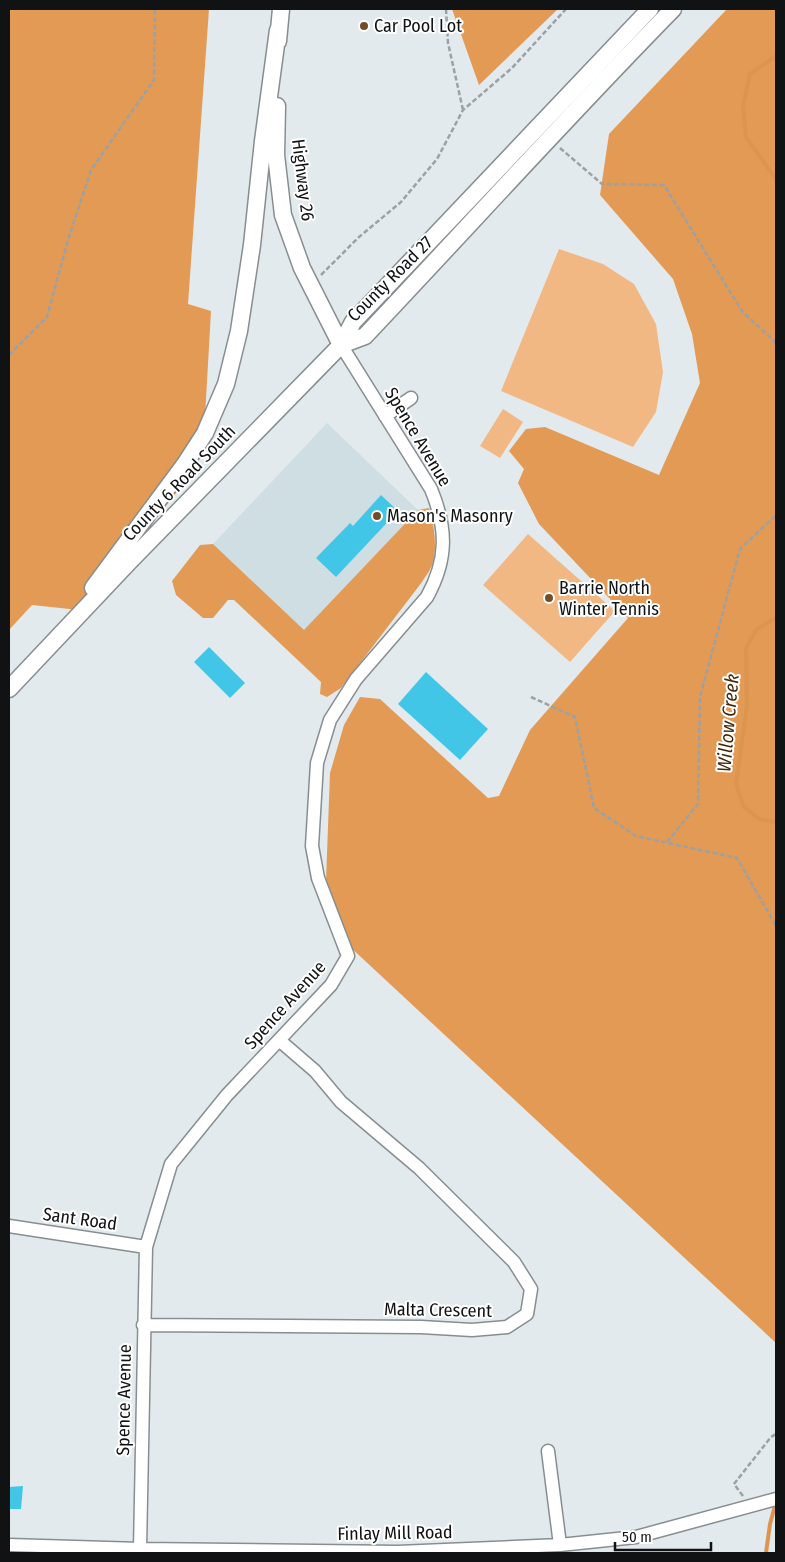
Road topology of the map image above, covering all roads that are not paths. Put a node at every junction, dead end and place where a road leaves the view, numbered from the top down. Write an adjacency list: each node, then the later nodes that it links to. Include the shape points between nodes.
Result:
1 (281, 9): 4 (main road, Highway 26)
2 (650, 9): 5 (main road, County Road 27, via 353,322)
3 (673, 9): 5 (main road, County Road 27, via 365,336)
4 (278, 30): 5 (main road, Highway 26, via 276,155 283,215 302,268); 8 (main road, via 240,331 226,384 205,433 185,464)
5 (341, 345): 7 (street, Spence Avenue); 8 (main road, County 6 Road South)
6 (411, 398): 7 (street)
7 (385, 416): 10 (street, Spence Avenue, via 431,489 443,526 442,562 436,582 427,596 356,679 330,720 317,763 312,846 318,878 348,956 331,985)
8 (47, 649): 9 (main road)
9 (9, 689)
10 (279, 1040): 12 (street, Spence Avenue, via 227,1095 171,1164); 13 (street, Malta Crescent, via 314,1070 340,1102 419,1168 514,1262 531,1289 528,1314 507,1327 472,1330)
11 (9, 1226): 12 (street, Sant Road)
12 (146, 1247): 13 (street, Spence Avenue)
13 (144, 1325): 18 (street, Spence Avenue)
14 (548, 1450): 17 (street)
15 (776, 1499): 17 (street, Finlay Mill Road, via 636,1537)
16 (9, 1545): 18 (street, Finlay Mill Road)
17 (560, 1545): 18 (street, Finlay Mill Road, via 398,1552)
18 (140, 1549)

